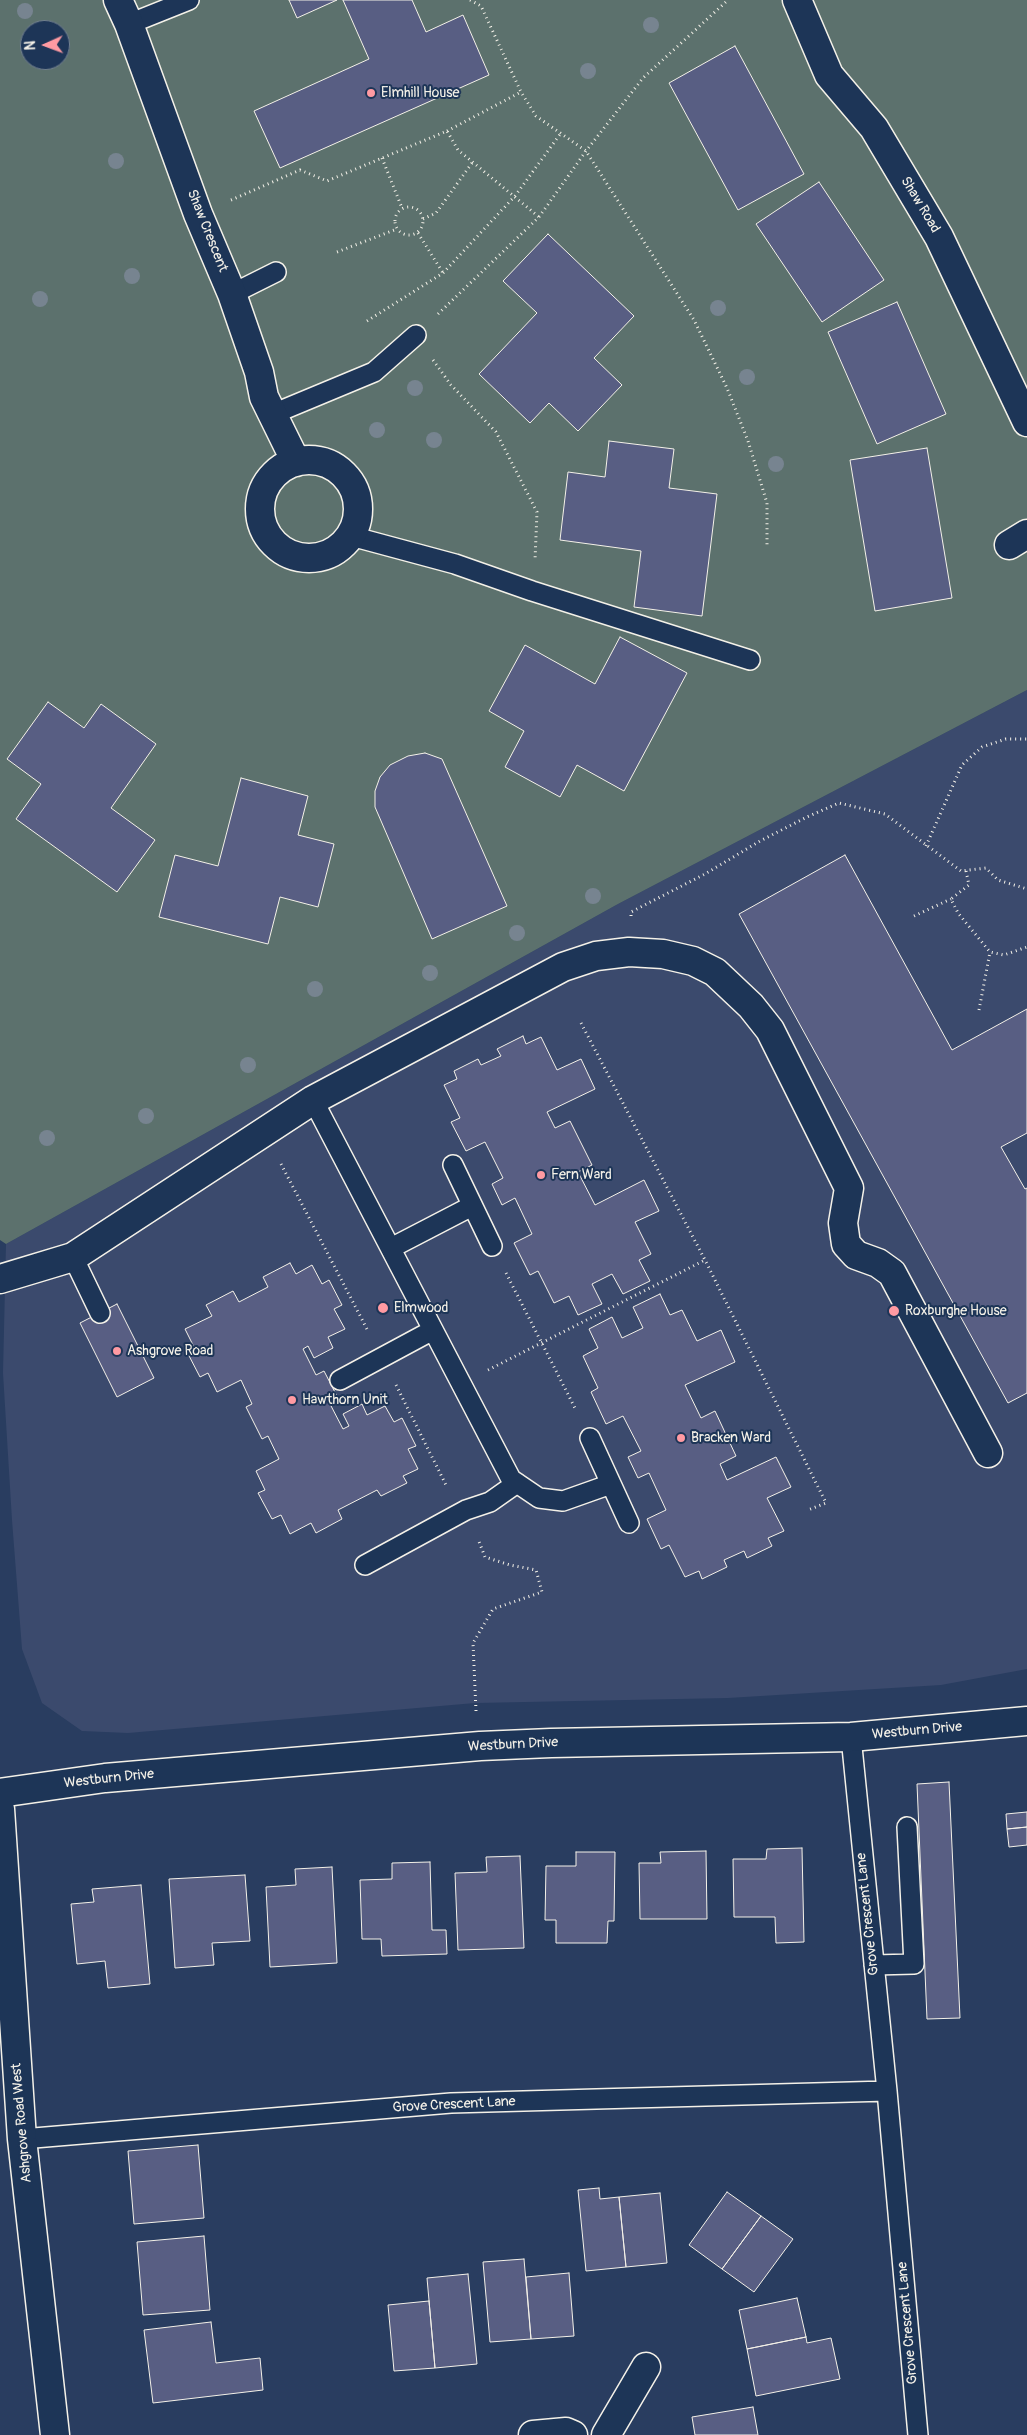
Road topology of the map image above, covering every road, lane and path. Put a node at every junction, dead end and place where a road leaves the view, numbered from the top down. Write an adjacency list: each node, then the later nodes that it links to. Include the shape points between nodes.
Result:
1 (189, 0): 5 (lane)
2 (470, 0): 6 (path, via 481,6)
3 (728, 0): 9 (path, via 643,78)
4 (796, 0): 26 (street, Shaw Road, via 829,75 874,128 939,237)
5 (123, 12): 14 (street, Shaw Crescent)
6 (521, 92): 7 (path); 8 (path, via 536,116)
7 (446, 131): 10 (path); 11 (path, via 458,150)
8 (561, 133): 9 (path); 12 (path)
9 (586, 150): 15 (path); 29 (path, via 694,320 726,388 748,441 767,503)
10 (382, 158): 13 (path); 14 (path, via 327,181 300,170)
11 (472, 163): 12 (path); 16 (path, via 436,213)
12 (515, 196): 15 (path); 21 (path)
13 (402, 208): 16 (path, via 415,208); 17 (path, via 394,220)
14 (198, 214): 22 (street, Shaw Crescent)
15 (539, 217): 24 (path)
16 (423, 219): 18 (path, via 424,224)
17 (397, 228): 18 (path, via 409,236); 19 (path)
18 (418, 233): 21 (path)
19 (337, 252)
20 (276, 272): 22 (lane)
21 (442, 273): 23 (path)
22 (232, 294): 25 (street, Shaw Crescent, via 259,372 264,397)
23 (367, 321)
24 (416, 335): 25 (lane, via 374,372); 30 (path, via 451,385 496,432 537,512)
25 (273, 414): 27 (street, Shaw Crescent)
26 (1027, 422)
27 (296, 462): 28 (street, via 315,460 334,466 349,479 357,497 358,517); 28 (street, via 281,468 269,480 262,494 259,511 271,541 283,552 307,559 333,553)
28 (351, 536): 30 (lane, via 456,564)
29 (767, 547)
30 (532, 591): 31 (lane)
31 (750, 660)
32 (1027, 739): 33 (path, via 1006,739 982,747 962,765)
33 (926, 846): 34 (path, via 960,871); 39 (path, via 885,814 839,803 760,841 632,912)
34 (966, 871): 35 (path, via 986,868 998,880); 36 (path, via 969,885)
35 (1027, 889)
36 (951, 899): 37 (path); 40 (path, via 958,913)
37 (914, 916)
38 (1027, 947): 40 (path, via 1004,955)
39 (629, 952): 43 (street, via 596,956 563,967); 59 (street, via 663,954 693,961 715,972 751,1006 770,1030 849,1188 843,1223 846,1244 856,1256 878,1263 892,1273)
40 (990, 952): 41 (path)
41 (979, 1010)
42 (581, 1023): 50 (path)
43 (313, 1100): 44 (street); 48 (lane)
44 (264, 1132): 49 (street); 55 (path)
45 (453, 1166): 46 (lane)
46 (472, 1206): 47 (lane); 48 (lane)
47 (492, 1246): 54 (path)
48 (391, 1248): 53 (lane)
49 (73, 1257): 51 (street); 52 (lane)
50 (705, 1260): 54 (path); 63 (path, via 826,1503)
51 (0, 1279)
52 (100, 1313)
53 (433, 1330): 55 (lane); 57 (lane)
54 (542, 1344): 57 (path); 58 (path)
55 (382, 1357): 56 (lane); 62 (path, via 451,1495)
56 (340, 1380)
57 (460, 1383): 60 (lane, via 511,1479)
58 (590, 1438): 61 (lane)
59 (988, 1453)
60 (517, 1483): 61 (lane, via 538,1498 563,1500); 62 (lane, via 490,1502)
61 (611, 1484): 64 (lane)
62 (466, 1510): 65 (lane); 68 (path, via 485,1557 536,1570 542,1592 493,1609 473,1643)
63 (808, 1510)
64 (629, 1523)
65 (364, 1565)
66 (1027, 1721): 67 (street, Westburn Drive)
67 (851, 1737): 68 (street, Westburn Drive); 72 (lane, Grove Crescent Lane)
68 (480, 1746): 69 (street, Westburn Drive, via 105,1778)
69 (0, 1793)
70 (0, 1809): 74 (street, Ashgrove Road West)
71 (907, 1827): 72 (lane, via 914,1964)
72 (874, 1965): 73 (lane, Grove Crescent Lane)
73 (887, 2091): 74 (lane, Grove Crescent Lane, via 451,2103); 80 (lane, Grove Crescent Lane)
74 (22, 2139): 76 (street, Ashgrove Road West)
75 (646, 2367): 79 (street)
76 (56, 2435)
77 (533, 2435): 78 (street, via 566,2432)
78 (573, 2435)
79 (606, 2435)
80 (918, 2435)

